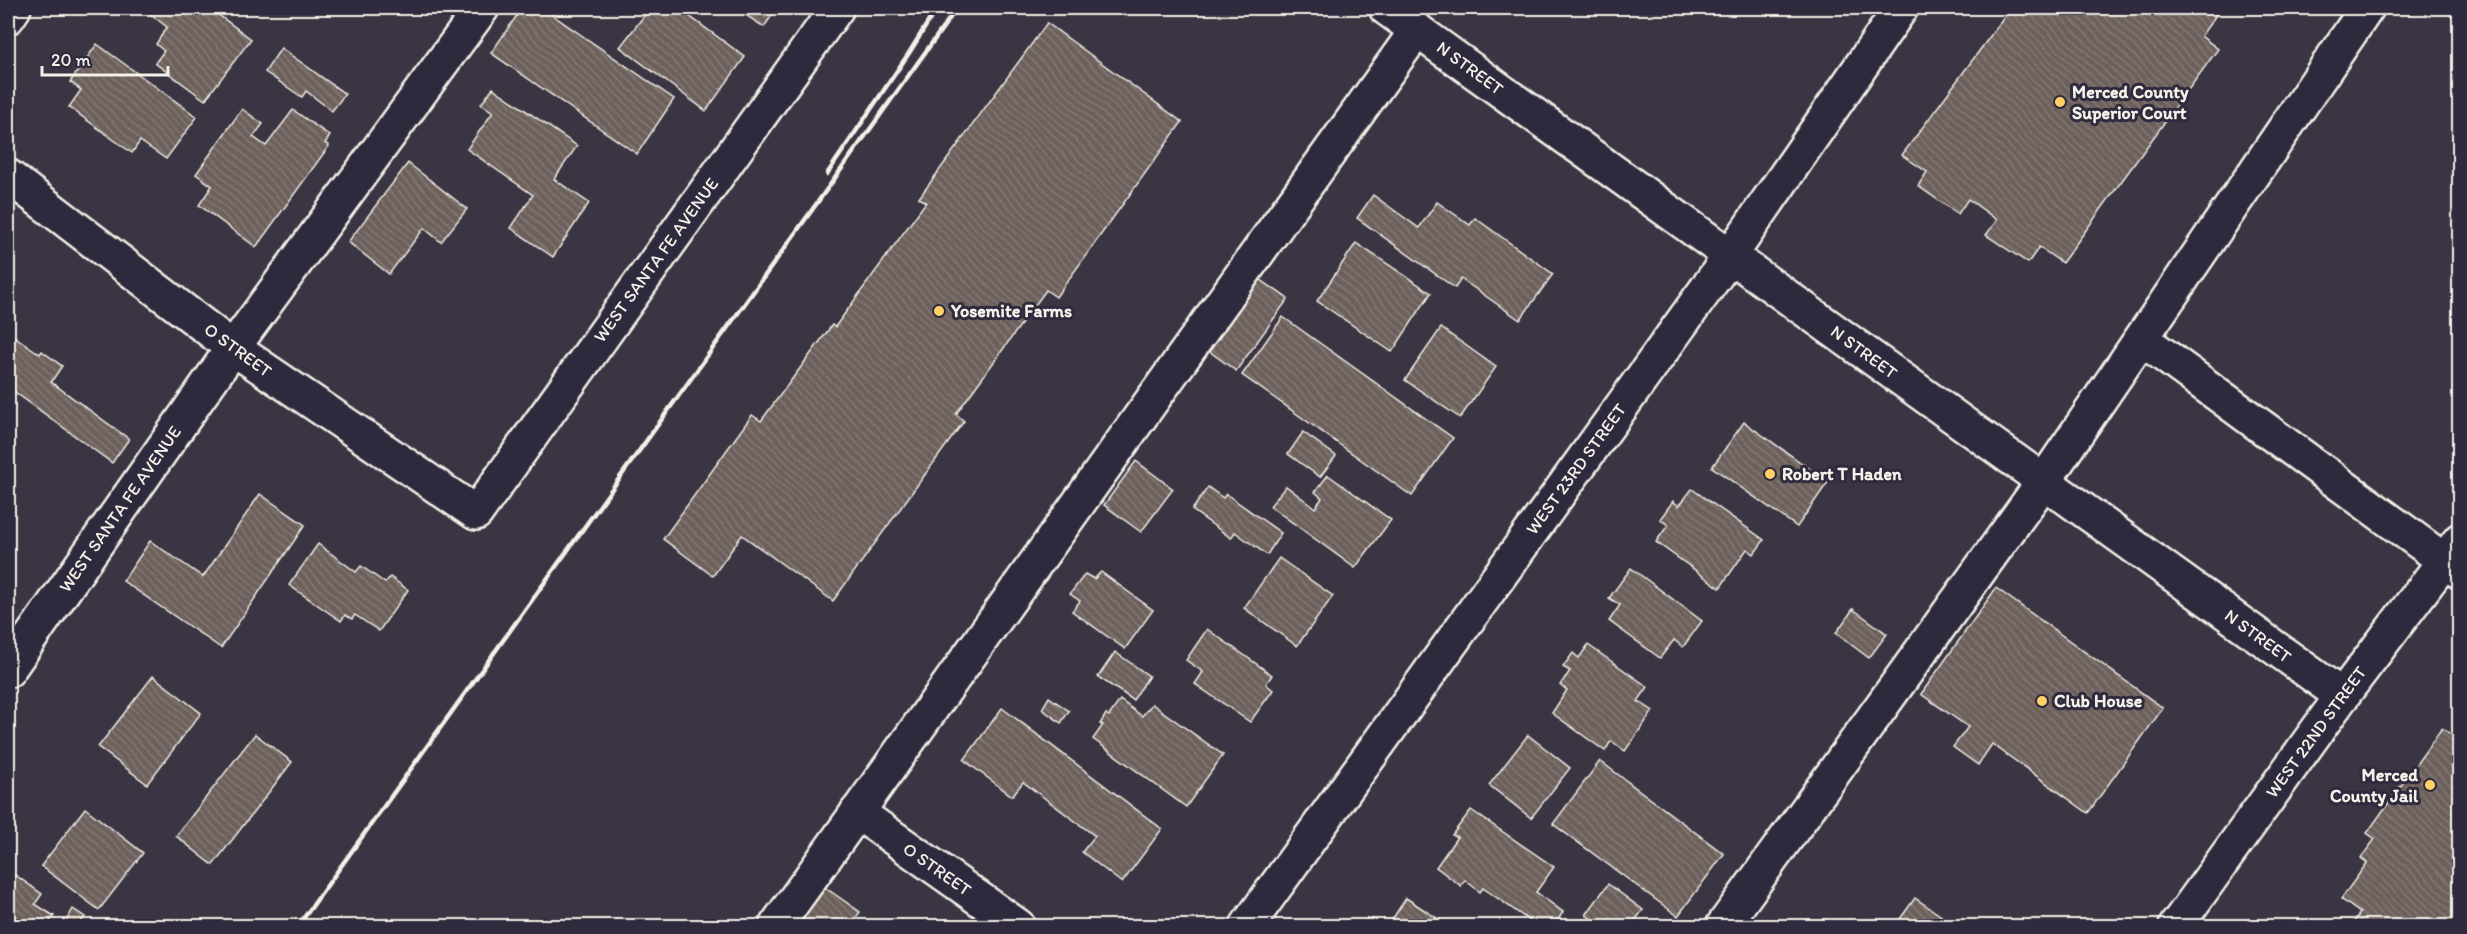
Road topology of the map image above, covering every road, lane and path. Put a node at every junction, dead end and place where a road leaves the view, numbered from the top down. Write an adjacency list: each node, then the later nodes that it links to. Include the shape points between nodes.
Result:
1 (14, 8): 7 (street)
2 (482, 8): 12 (street, WEST SANTA FE AVENUE)
3 (837, 8): 14 (street, WEST SANTA FE AVENUE)
4 (1386, 8): 8 (street, N STREET)
5 (1901, 8): 10 (street, WEST 23RD STREET)
6 (2367, 8): 11 (street)
7 (8, 17)
8 (1417, 30): 10 (street, N STREET); 18 (street)
9 (8, 176): 12 (street, O STREET)
10 (1730, 256): 13 (street, N STREET); 21 (street, WEST 23RD STREET)
11 (2142, 339): 13 (street); 15 (street)
12 (233, 348): 14 (street, O STREET); 16 (street, WEST SANTA FE AVENUE)
13 (2044, 481): 17 (street, N STREET); 22 (street)
14 (476, 513)
15 (2454, 558): 17 (street, WEST 22ND STREET)
16 (8, 670)
17 (2342, 696): 23 (street, WEST 22ND STREET)
18 (857, 812): 19 (street); 20 (street, O STREET)
19 (776, 927)
20 (1018, 927)
21 (1247, 927)
22 (1723, 927)
23 (2176, 927)

